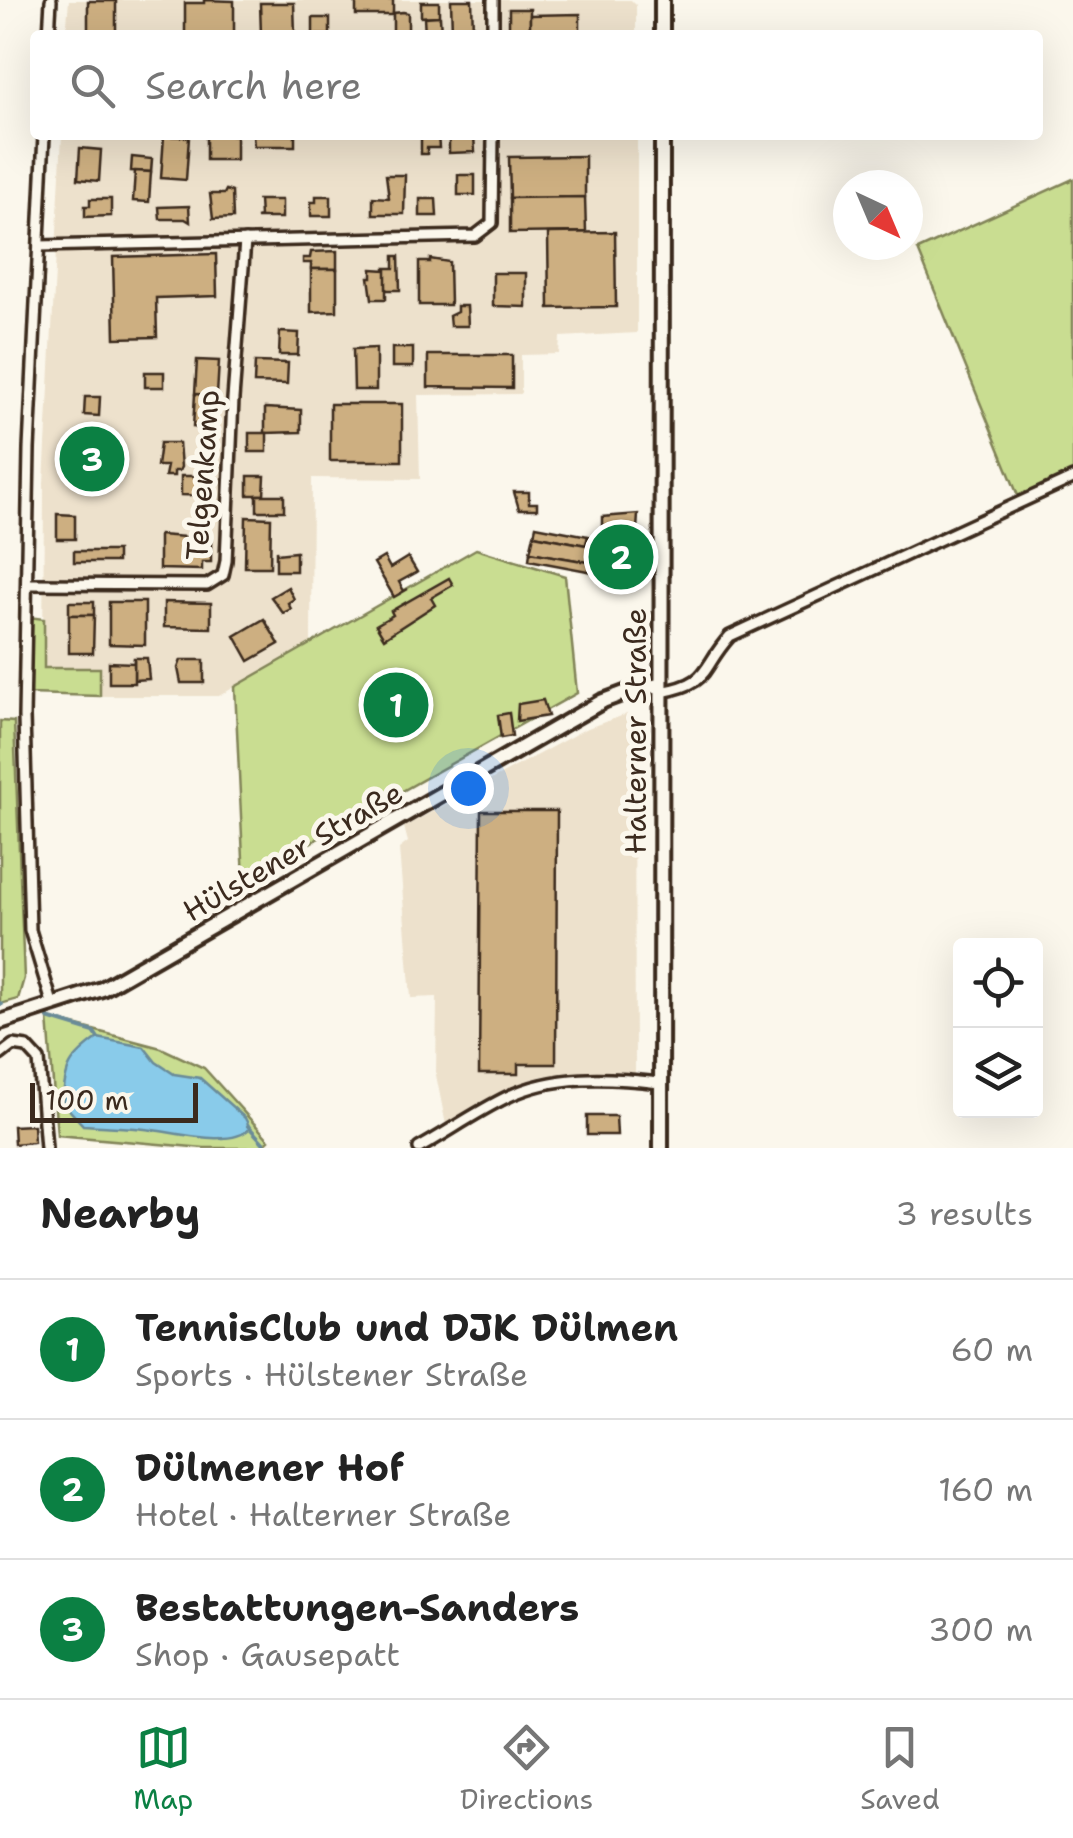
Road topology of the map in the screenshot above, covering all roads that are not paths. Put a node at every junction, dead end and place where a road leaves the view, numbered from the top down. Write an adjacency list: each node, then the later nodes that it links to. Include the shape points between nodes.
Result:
1 (51, 0): 4 (street)
2 (493, 0): 5 (street)
3 (662, 0): 6 (main road)
4 (49, 30)
5 (493, 30)
6 (662, 30)
7 (44, 140): 11 (street)
8 (493, 140): 10 (street, via 492,224 475,236)
9 (662, 140): 14 (main road, Halterner Straße)
10 (246, 241): 11 (street); 13 (street, Telgenkamp, via 222,574 207,586)
11 (39, 246): 13 (street)
12 (1073, 478): 14 (street, Hülstener Straße, via 730,636 697,682)
13 (28, 584): 15 (street, via 28,910)
14 (661, 688): 15 (main road, Hülstener Straße, via 603,701 143,967); 18 (main road, Halterner Straße)
15 (53, 1006): 16 (main road, Hülstener Straße)
16 (0, 1022)
17 (0, 1055): 20 (street, via 13,1045 27,1047 39,1060)
18 (660, 1083): 19 (street, via 573,1078 544,1084 509,1096); 23 (main road, Halterner Straße)
19 (438, 1144): 22 (street)
20 (46, 1148): 21 (street)
21 (54, 1148)
22 (419, 1148)
23 (661, 1148)

